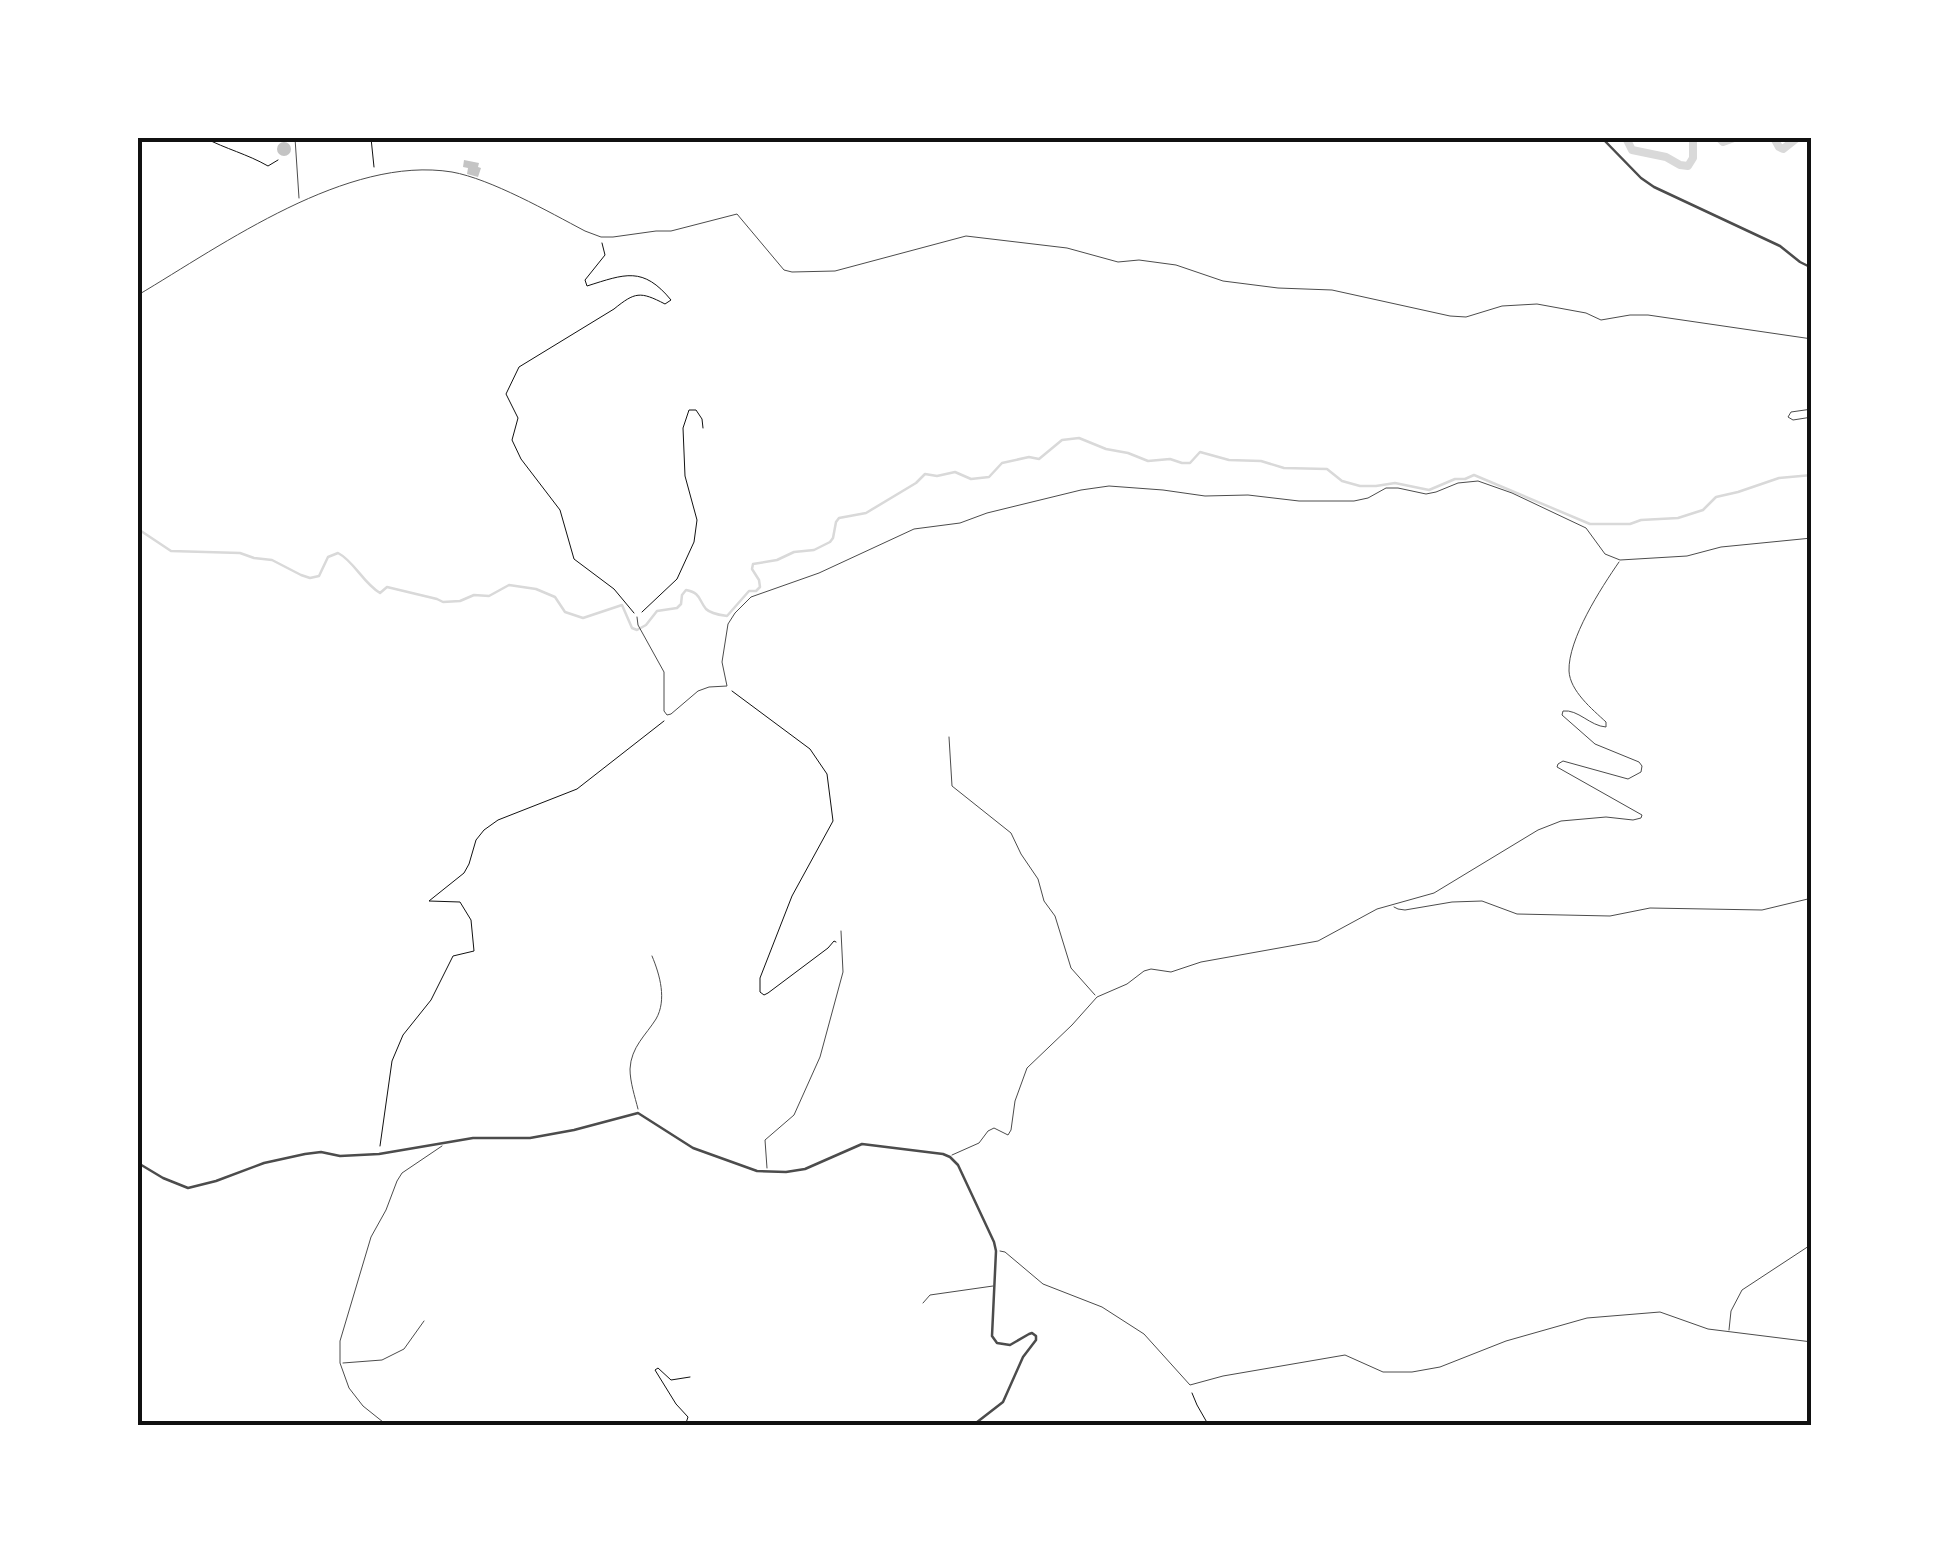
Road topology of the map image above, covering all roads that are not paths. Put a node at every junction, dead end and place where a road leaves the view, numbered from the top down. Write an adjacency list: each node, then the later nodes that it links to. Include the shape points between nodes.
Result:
1 (294, 138): 3 (street)
2 (1602, 138): 4 (street, via 1654,187)
3 (299, 201): 5 (street); 6 (street, via 375,176 453,172 613,238 737,214 792,272 834,271 966,236 1176,265 1222,281 1332,290 1450,316 1538,304 1601,320 1648,315)
4 (1812, 268)
5 (138, 295)
6 (1812, 339)
7 (1812, 409): 8 (street, via 1788,417)
8 (1812, 418)
9 (1812, 538): 10 (street)
10 (1620, 560): 11 (street, via 1605,554 1586,528 1478,481 1426,494 1386,488 1354,501 1109,486 914,529 752,597 728,624 726,686 698,691 672,714 664,711 664,672); 14 (street, via 1586,614 1569,672 1606,726 1572,711 1562,715 1594,744 1639,762 1641,772 1628,779 1563,761 1557,767 1638,810 1641,818 1561,821 1434,893)
11 (637, 617)
12 (949, 737): 17 (street, via 952,786 1011,833 1056,916 1071,968)
13 (1812, 898): 14 (street, via 1762,910 1650,908 1610,916 1518,914 1482,901 1406,910)
14 (1392, 905): 17 (street, via 1318,941 1171,972 1144,971)
15 (841, 931): 22 (street, via 844,972 820,1057 794,1116 765,1140)
16 (652, 956): 18 (street, via 662,996 630,1068)
17 (1097, 997): 20 (street, via 1026,1068 1008,1135 994,1128)
18 (638, 1113): 19 (street, via 530,1138); 22 (street, via 692,1148)
19 (442, 1143): 21 (street, via 378,1154 305,1154 188,1188); 30 (street, via 402,1173 371,1237 340,1341)
20 (950, 1157): 22 (street, via 862,1144 806,1169); 24 (street)
21 (138, 1163)
22 (767, 1172)
23 (1812, 1244): 28 (street, via 1742,1290)
24 (996, 1251): 25 (street); 28 (street, via 1043,1284 1144,1334 1190,1384 1345,1355 1384,1372 1426,1370 1588,1318 1660,1312)
25 (993, 1286): 26 (street, via 930,1296); 32 (street, via 995,1340 1010,1345 1032,1333 1036,1340 1003,1402)
26 (923, 1303)
27 (424, 1321): 30 (street, via 404,1349 382,1360)
28 (1729, 1330): 29 (street)
29 (1812, 1342)
30 (340, 1363): 31 (street, via 354,1396)
31 (388, 1426)
32 (972, 1426)

